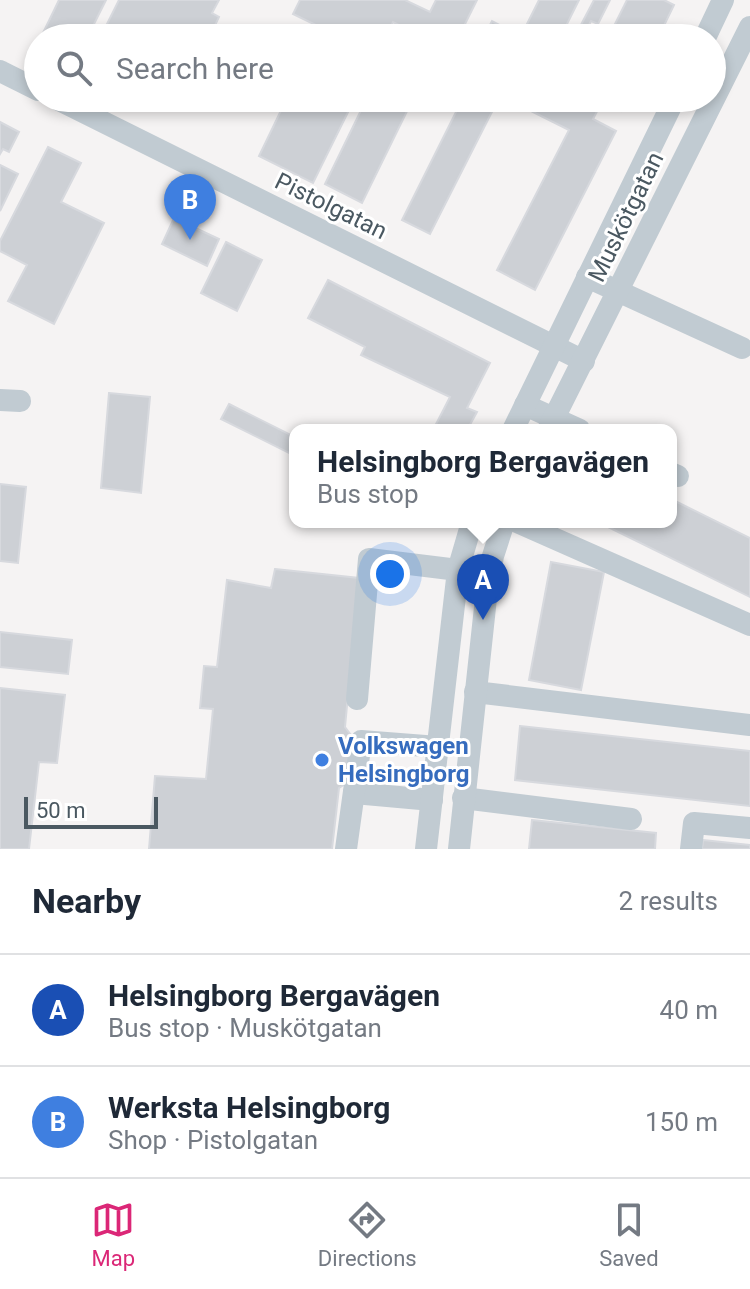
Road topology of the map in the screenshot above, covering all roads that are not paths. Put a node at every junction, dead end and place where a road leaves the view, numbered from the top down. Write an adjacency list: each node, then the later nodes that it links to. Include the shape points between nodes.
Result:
1 (723, 0): 2 (street)
2 (712, 24)
3 (750, 27): 5 (street, Muskötgatan)
4 (0, 71): 6 (street)
5 (726, 75)
6 (24, 83)
7 (83, 112): 12 (street, Pistolgatan)
8 (668, 112): 10 (street, Muskötgatan)
9 (708, 112): 11 (street, Muskötgatan)
10 (587, 277): 11 (street); 12 (street, Muskötgatan)
11 (619, 291): 13 (street); 14 (street, Muskötgatan)
12 (553, 346): 14 (street, Pistolgatan); 15 (street, Muskötgatan)
13 (742, 348)
14 (584, 361): 17 (street, Muskötgatan)
15 (525, 405): 16 (street, Muskötgatan); 17 (street)
16 (516, 424)
17 (551, 424)
18 (470, 528): 21 (street)
19 (502, 528): 23 (street, via 493,556)
20 (531, 528): 22 (street)
21 (458, 570): 24 (street, via 369,559); 26 (street)
22 (750, 625)
23 (475, 692): 25 (street); 28 (street)
24 (357, 699)
25 (750, 725)
26 (438, 747): 27 (street, via 361,741); 29 (street)
27 (354, 793): 29 (street); 32 (street)
28 (463, 798): 30 (street); 34 (street)
29 (432, 800): 33 (street)
30 (631, 819)
31 (750, 828): 35 (street, via 694,823)
32 (346, 849)
33 (426, 849)
34 (459, 849)
35 (691, 849)

